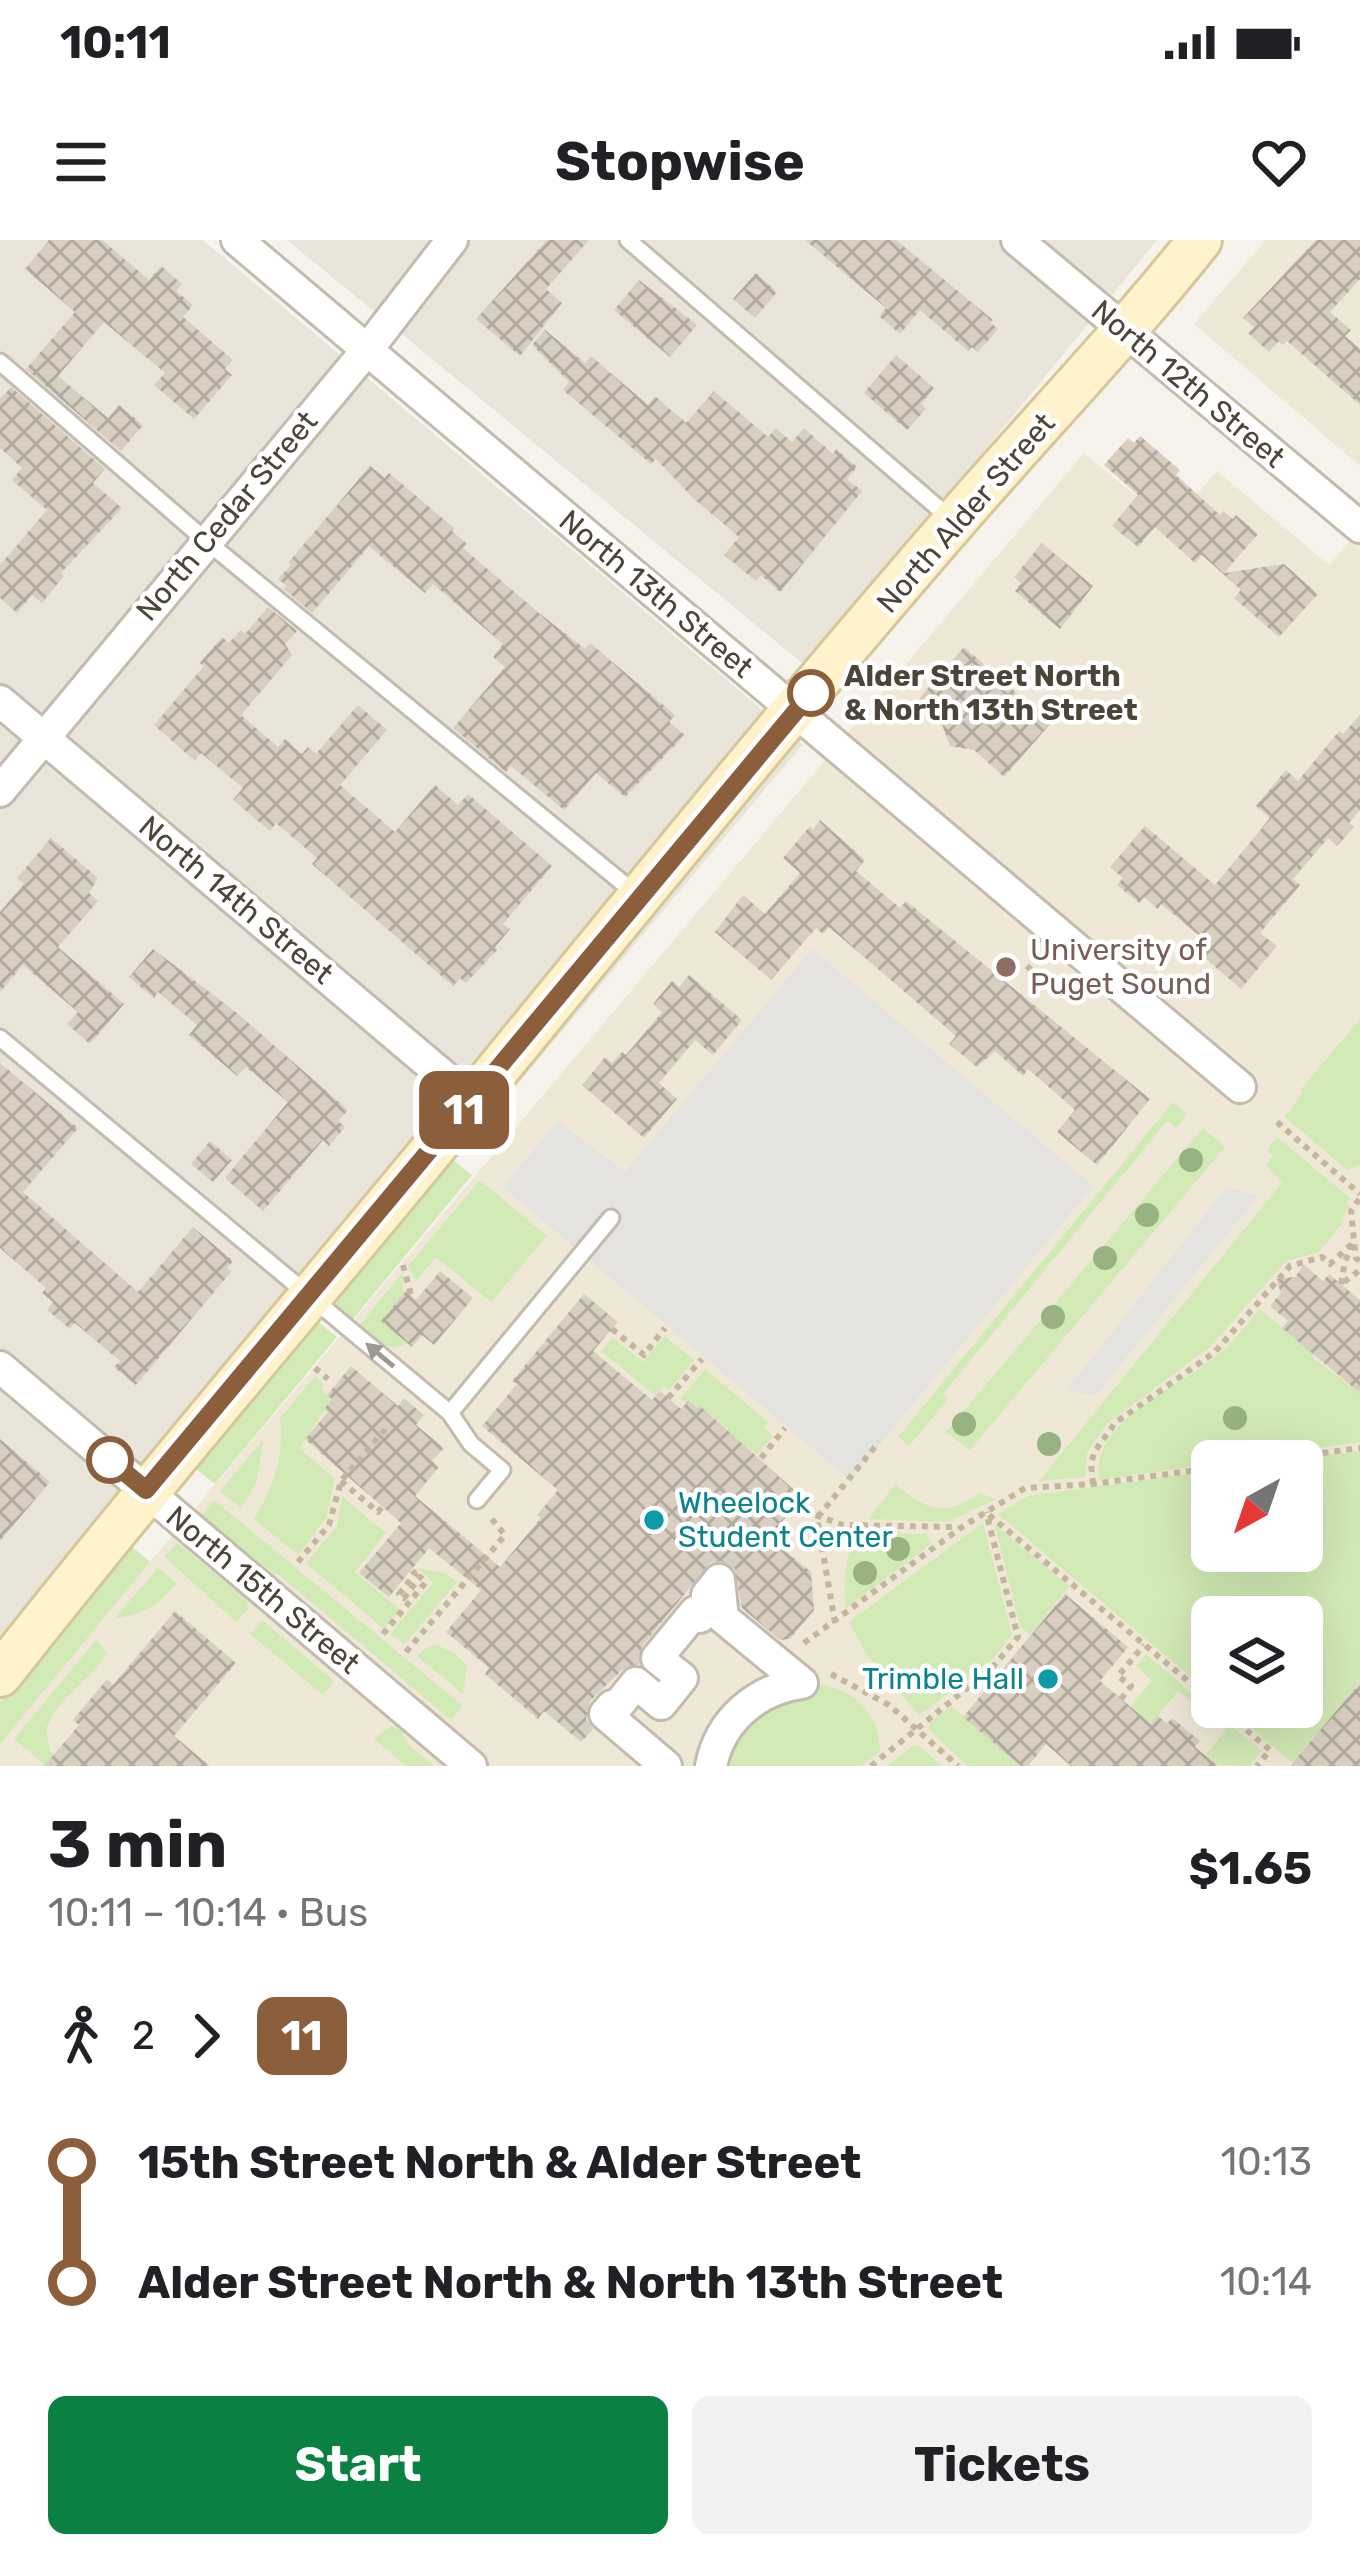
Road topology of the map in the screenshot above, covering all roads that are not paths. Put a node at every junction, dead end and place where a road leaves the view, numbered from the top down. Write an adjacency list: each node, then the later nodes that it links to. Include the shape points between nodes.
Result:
1 (237, 240): 7 (street, North 13th Street)
2 (452, 240): 7 (street, North Cedar Street)
3 (628, 240): 9 (lane)
4 (1017, 240): 6 (street, North 12th Street)
5 (1200, 240): 6 (street, North Alder Street)
6 (1124, 332): 9 (street, North Alder Street); 10 (street, North 12th Street)
7 (368, 350): 11 (street, North Cedar Street); 13 (street, North 13th Street)
8 (0, 362): 11 (lane)
9 (954, 522): 13 (street, North Alder Street)
10 (1360, 527)
11 (205, 540): 14 (street, North Cedar Street); 16 (lane)
12 (0, 701): 14 (street, North 14th Street)
13 (795, 712): 16 (street, North Alder Street); 18 (street, North 13th Street)
14 (44, 738): 15 (street, North Cedar Street); 19 (street, North 14th Street)
15 (0, 790)
16 (638, 896): 19 (street, North Alder Street)
17 (0, 1038): 21 (lane)
18 (1240, 1087)
19 (472, 1100): 21 (street, North Alder Street)
20 (611, 1218): 23 (lane)
21 (311, 1297): 23 (lane, one-way to 21); 24 (street, North Alder Street)
22 (0, 1367): 24 (street, North 15th Street)
23 (450, 1413): 25 (lane, via 502,1470)
24 (146, 1490): 26 (street, North Alder Street); 27 (street, North 15th Street)
25 (477, 1500)
26 (0, 1675)
27 (471, 1766)
28 (666, 1766): 29 (street, via 605,1714 636,1683 661,1704 682,1678 657,1658 695,1612 700,1617 707,1609 719,1580 723,1618 802,1683 741,1710)
29 (711, 1766)

